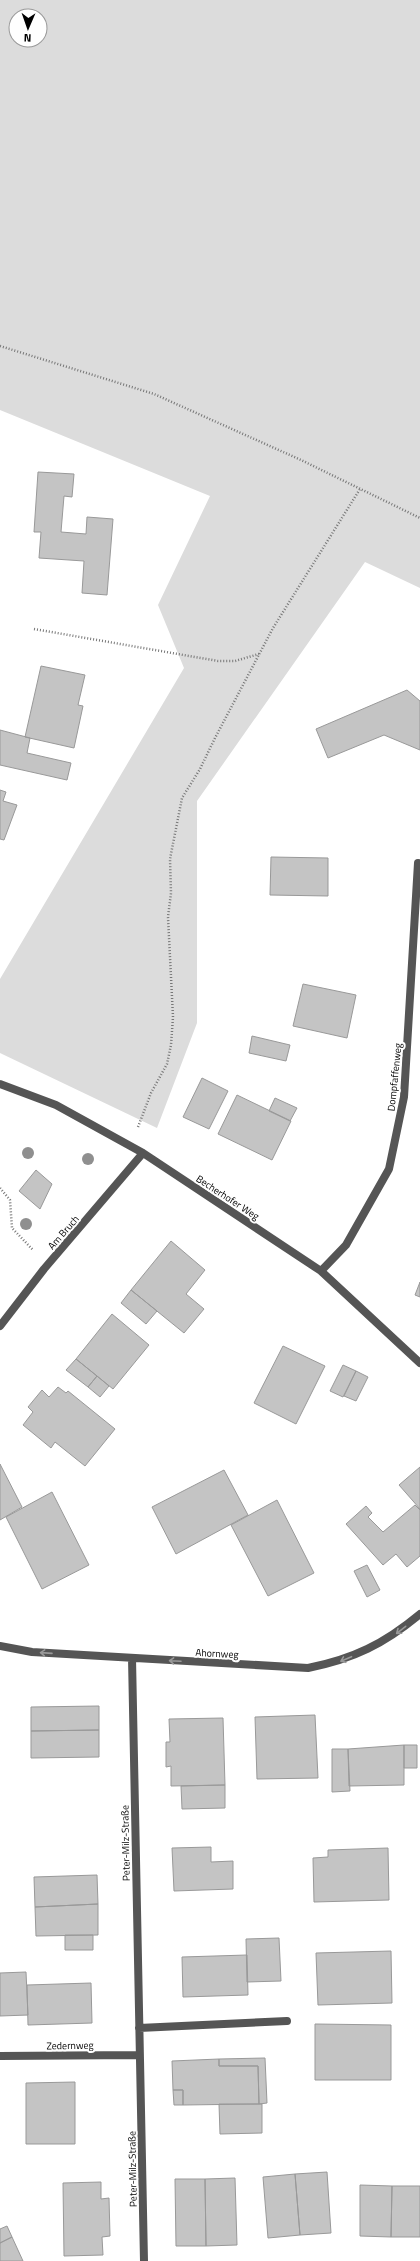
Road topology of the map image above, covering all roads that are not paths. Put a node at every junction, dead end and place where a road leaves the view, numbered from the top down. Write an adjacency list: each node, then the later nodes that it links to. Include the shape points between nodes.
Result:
1 (418, 863): 4 (street, Dompfaffenweg, via 404,1097 389,1169 346,1245)
2 (0, 1084): 3 (street, Becherhofer Weg, via 56,1105)
3 (143, 1153): 4 (street, Becherhofer Weg); 5 (street, Am Bruch)
4 (321, 1271): 6 (street, Becherhofer Weg)
5 (0, 1326)
6 (420, 1363)
7 (420, 1614): 9 (street, Ahornweg, one-way to 9, via 382,1643 339,1661 308,1668)
8 (0, 1646): 9 (street, Ahornweg, one-way to 8, via 32,1652)
9 (132, 1658): 11 (street, Peter-Milz-Straße)
10 (288, 2021): 11 (street)
11 (139, 2028): 12 (street, Peter-Milz-Straße)
12 (139, 2055): 13 (street, Zedernweg); 14 (street, Peter-Milz-Straße)
13 (0, 2056)
14 (144, 2261)

